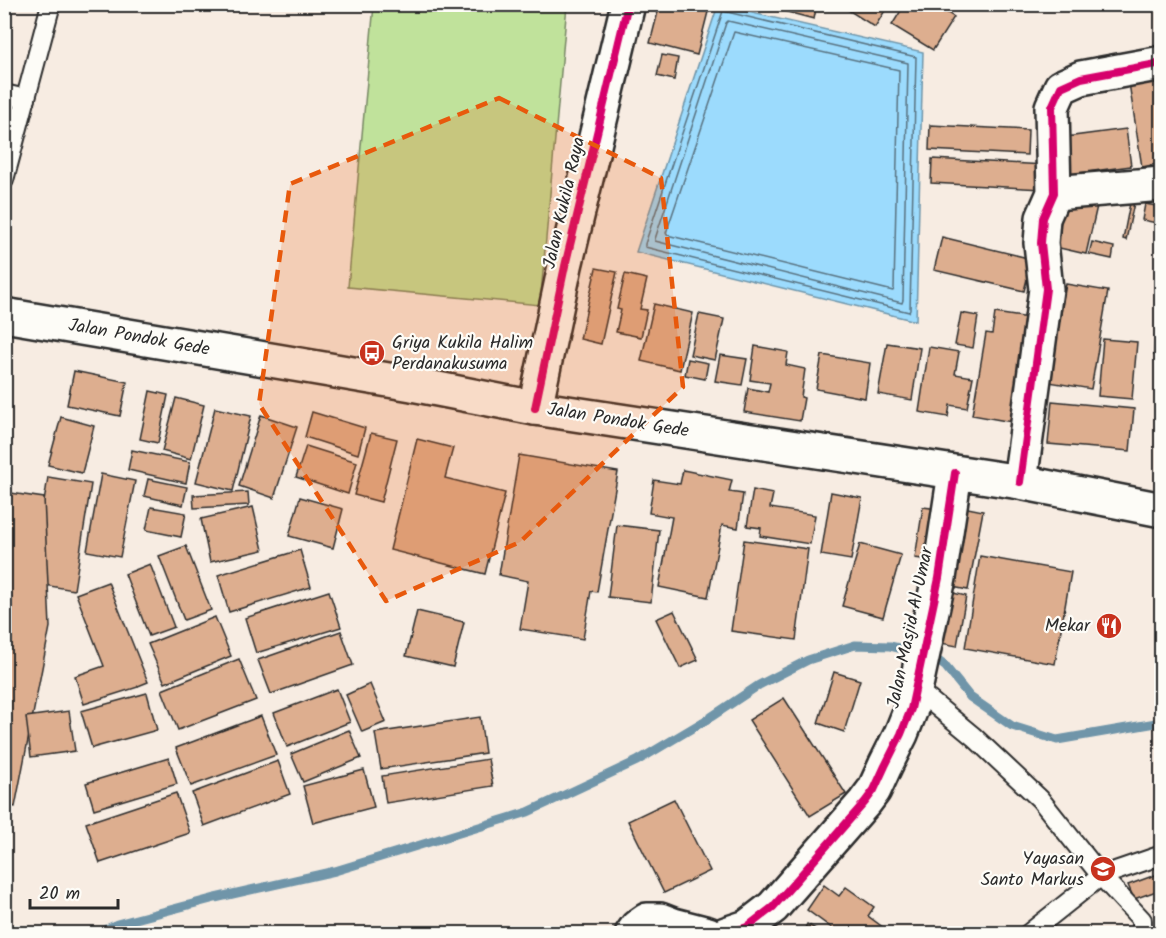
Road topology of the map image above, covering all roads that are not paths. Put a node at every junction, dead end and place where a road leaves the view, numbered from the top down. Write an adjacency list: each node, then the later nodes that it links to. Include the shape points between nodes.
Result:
1 (51, 4): 5 (lane)
2 (628, 4): 10 (street, Jalan Kukila Raya)
3 (1161, 63): 8 (street, via 1081,78 1061,87 1052,107)
4 (4, 94): 5 (lane)
5 (26, 99): 6 (lane)
6 (4, 180)
7 (1161, 184): 8 (street)
8 (1054, 193): 12 (street, via 1043,218 1041,243 1046,289)
9 (4, 315): 10 (street, Jalan Pondok Gede)
10 (535, 408): 11 (street, Jalan Pondok Gede)
11 (956, 473): 12 (street, Jalan Pondok Gede); 14 (street, Jalan Masjid Al Umar)
12 (1020, 482): 13 (street, Jalan Pondok Gede)
13 (1161, 510)
14 (918, 677): 16 (lane, via 1040,799); 19 (street, Jalan Masjid Al Umar, via 901,734 865,802 773,907 747,927)
15 (1161, 855): 16 (lane)
16 (1101, 876): 20 (lane); 21 (lane, via 1142,920)
17 (632, 933): 18 (street, via 647,920)
18 (708, 933)
19 (726, 933)
20 (1028, 933)
21 (1142, 933)

